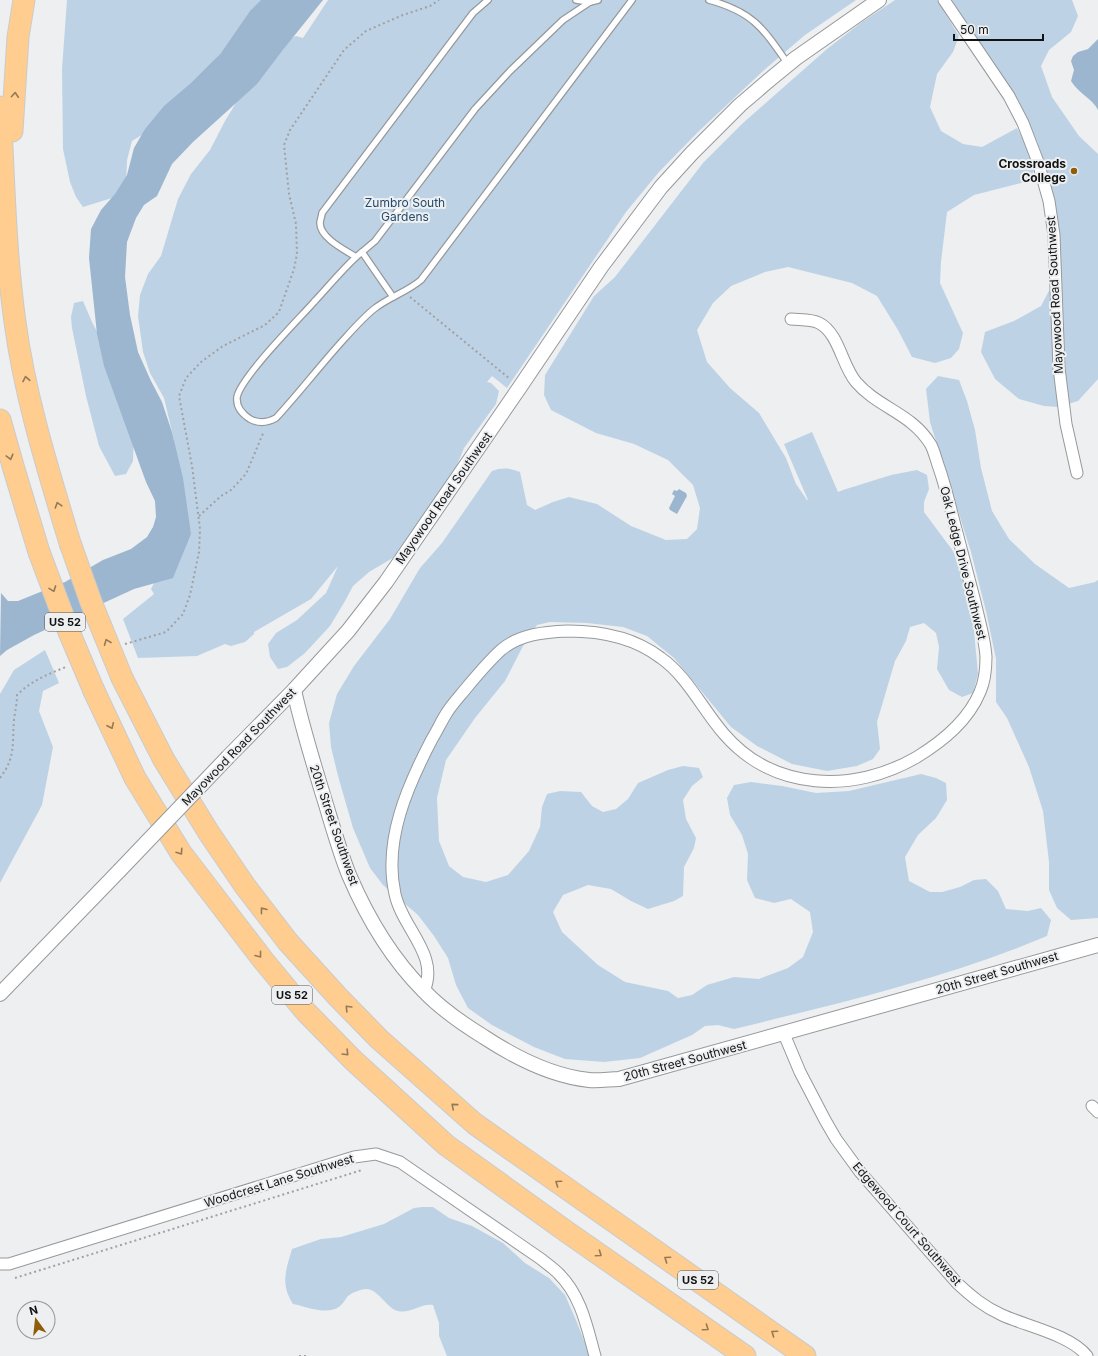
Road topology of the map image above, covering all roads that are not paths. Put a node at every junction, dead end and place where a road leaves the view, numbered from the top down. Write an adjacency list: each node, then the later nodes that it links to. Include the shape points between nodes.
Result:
1 (24, 0): 14 (highway, one-way to 1, via 11,152 18,37)
2 (488, 0): 13 (lane, via 473,13 322,213 320,223 328,238)
3 (576, 0): 9 (lane)
4 (598, 0): 9 (lane)
5 (632, 0): 15 (lane, via 421,280)
6 (709, 0): 10 (lane, via 725,4 755,21)
7 (879, 0): 10 (street, Mayowood Road Southwest)
8 (944, 0): 18 (street, Mayowood Road Southwest, via 1009,96 1038,162 1049,201 1054,235 1059,368 1066,424)
9 (590, 2): 12 (lane, via 563,20 510,70 475,109 375,241)
10 (788, 64): 19 (street, Mayowood Road Southwest, via 740,105 661,187 601,267 386,582 348,631)
11 (0, 107): 14 (highway, US 52)
12 (362, 252): 13 (lane); 15 (lane)
13 (356, 258): 15 (lane, via 266,355 240,389 238,405 241,412 260,423 276,418 361,320 374,308)
14 (9, 260): 27 (highway, US 52, one-way to 14, bridge, via 475,1124 378,1039 298,953 245,886 164,760 122,678 91,602 44,459 15,322)
15 (393, 297)
16 (791, 319): 21 (street, Oak Ledge Drive Southwest, via 822,324 834,338 852,378 863,390 919,428 932,447 942,475 982,628 986,659 982,690 963,720 944,739 915,758 888,771 858,780 826,782 796,778 768,769 743,753 724,734 677,673 664,659 647,648 597,632 545,632 516,640 501,650 446,713 402,805 396,828 392,865 394,893 428,965 428,981)
17 (0, 420): 26 (highway, US 52, one-way to 26, bridge, via 39,552 69,632 135,778 181,853 263,960 306,1012 353,1060 446,1145)
18 (1077, 473)
19 (294, 690): 21 (street, 20th Street Southwest, via 301,724 349,875 378,933 400,964); 22 (street, Mayowood Road Southwest, bridge)
20 (1098, 945): 23 (street, 20th Street Southwest)
21 (424, 991): 23 (street, 20th Street Southwest, via 471,1029 502,1049 532,1065 562,1075 590,1080 619,1079)
22 (0, 994)
23 (784, 1034): 28 (street, Edgewood Court Southwest, via 800,1072 836,1139 860,1172 957,1283 985,1306 1060,1337 1075,1345)
24 (0, 1264): 25 (street, Woodcrest Lane Southwest, via 9,1264 354,1156 376,1154 400,1162 558,1273 580,1304)
25 (595, 1356)
26 (745, 1356)
27 (805, 1356)
28 (1087, 1356)

